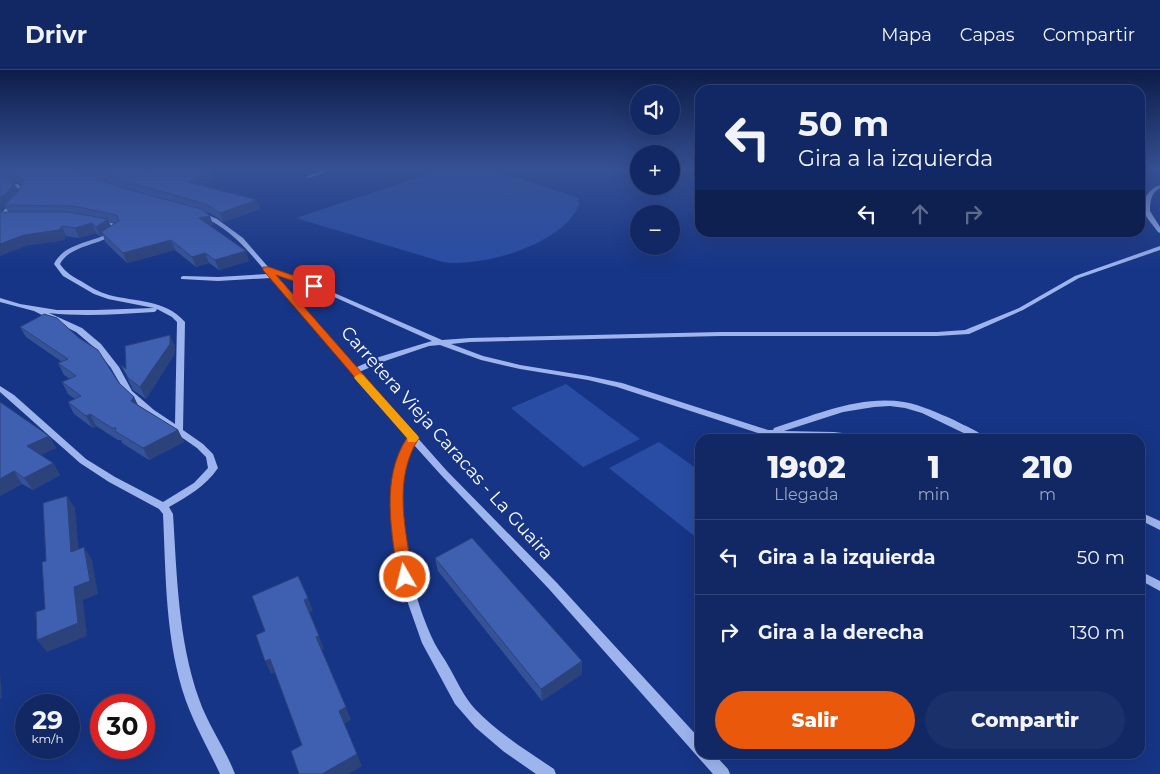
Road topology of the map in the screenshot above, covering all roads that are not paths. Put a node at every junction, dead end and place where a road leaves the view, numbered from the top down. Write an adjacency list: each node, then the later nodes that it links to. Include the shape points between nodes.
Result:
1 (16, 202): 4 (street)
2 (1148, 202): 7 (street, via 1146,211)
3 (194, 212): 9 (street, Carretera Vieja Caracas - La Guaira, via 215,220 241,239)
4 (0, 218): 5 (street)
5 (9, 218)
6 (92, 220): 14 (street, via 120,229 108,238 61,256 57,264 60,271 99,294)
7 (1160, 231)
8 (1160, 248): 15 (street, via 1086,274 1021,309 972,330 956,333 601,335)
9 (266, 268): 10 (street, Carretera Vieja Caracas - La Guaira); 15 (street)
10 (272, 276): 11 (street); 16 (street, Carretera Vieja Caracas - La Guaira)
11 (183, 278)
12 (0, 300): 13 (street)
13 (36, 309): 14 (street, via 63,312); 18 (street, via 79,330 98,346 129,392)
14 (164, 310): 18 (street, via 181,322)
15 (438, 342): 16 (street); 19 (street, via 481,358 619,386)
16 (354, 371): 22 (street, Carretera Vieja Caracas - La Guaira)
17 (0, 388): 23 (street, via 84,462)
18 (179, 431): 23 (street, via 210,456 213,468 198,485)
19 (767, 433): 20 (street); 21 (street, via 857,407 893,403 933,414)
20 (800, 434)
21 (973, 434)
22 (413, 438): 28 (street, Carretera Vieja Caracas - La Guaira); 31 (street, via 401,463 397,518 405,577 427,640 470,713 494,736)
23 (163, 506): 30 (street, via 168,514 172,588 182,663 201,721)
24 (1145, 518): 25 (lane)
25 (1160, 526)
26 (1145, 578): 27 (lane)
27 (1160, 586)
28 (695, 743)
29 (709, 759): 32 (street)
30 (228, 774)
31 (549, 774)
32 (723, 774)

